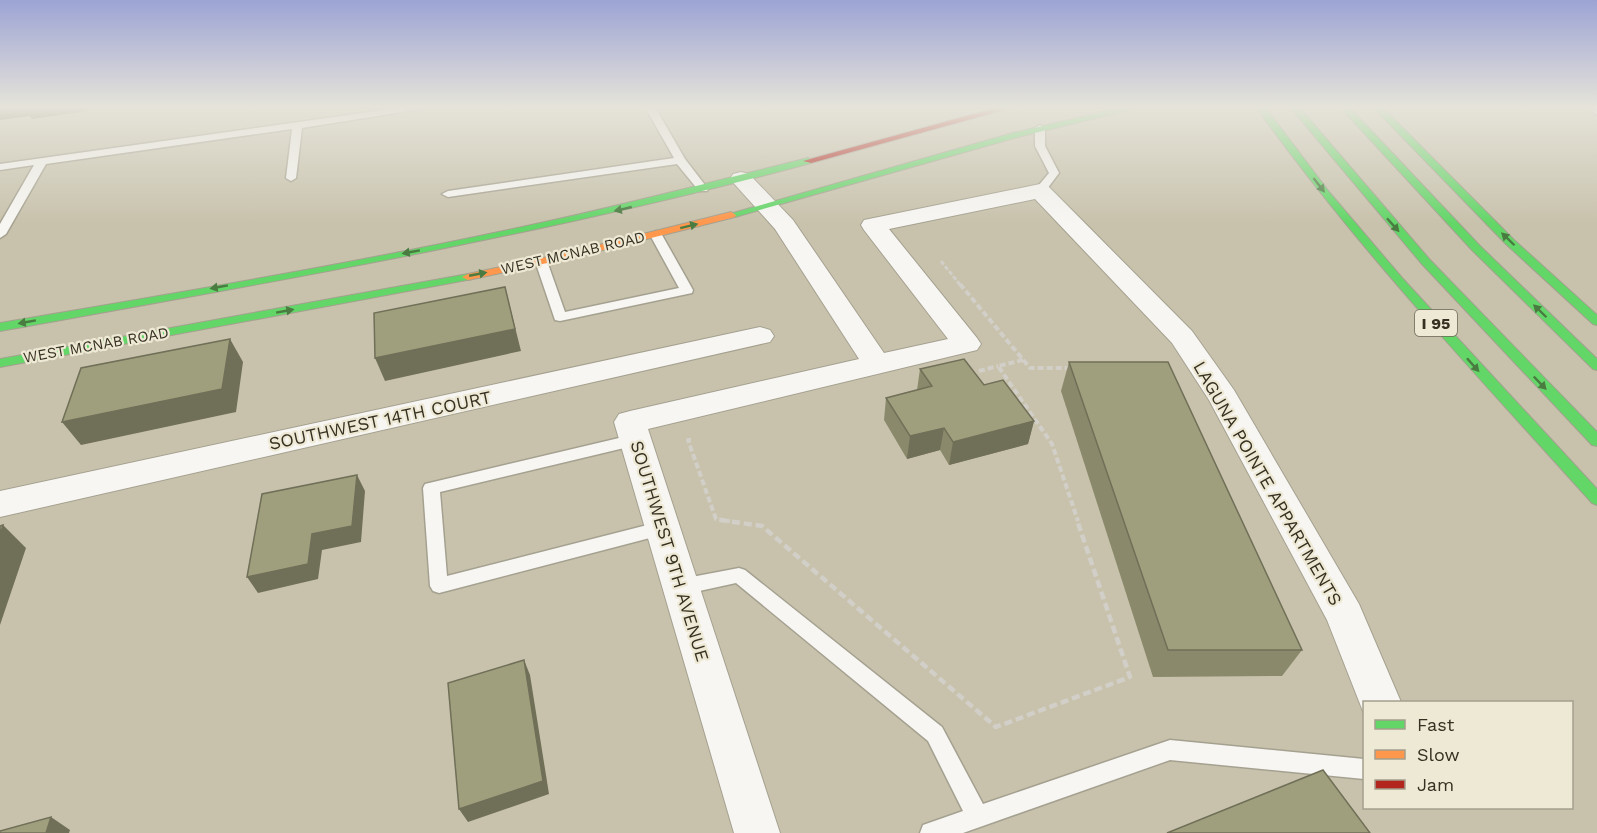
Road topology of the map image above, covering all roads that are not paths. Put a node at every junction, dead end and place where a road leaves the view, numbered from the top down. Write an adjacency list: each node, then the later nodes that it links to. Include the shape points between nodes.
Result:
1 (149, 146): 12 (lane)
2 (295, 146): 14 (lane)
3 (672, 146): 11 (lane)
4 (861, 146): 15 (main road, WEST MCNAB ROAD)
5 (972, 146): 19 (main road, WEST MCNAB ROAD)
6 (1039, 146): 17 (lane, via 1054,173)
7 (1289, 146): 31 (main road, I 95, one-way to 31, via 1414,298)
8 (1325, 146): 30 (main road, one-way to 30, via 1433,270)
9 (1380, 146): 28 (main road, one-way to 9, via 1476,248)
10 (1415, 146): 23 (main road, one-way to 10, via 1502,234)
11 (680, 160): 16 (lane); 18 (lane)
12 (42, 161): 13 (lane); 20 (lane)
13 (0, 167)
14 (291, 178)
15 (741, 179): 16 (main road, WEST MCNAB ROAD); 19 (street)
16 (703, 189): 24 (main road, WEST MCNAB ROAD, one-way to 24, via 453,244)
17 (1040, 191): 27 (street, via 873,225 967,344); 35 (street, LAGUNA POINTE APPARTMENTS, via 1182,337 1223,398 1345,616)
18 (448, 194)
19 (766, 205): 21 (main road, WEST MCNAB ROAD, one-way to 19); 27 (street, via 784,225)
20 (0, 234)
21 (656, 235): 22 (main road, WEST MCNAB ROAD); 22 (lane, via 687,290 560,317)
22 (541, 261): 26 (main road, WEST MCNAB ROAD, one-way to 22)
23 (1597, 321)
24 (0, 327)
25 (760, 336): 32 (street, SOUTHWEST 14TH COURT)
26 (0, 363)
27 (877, 364): 29 (street, SOUTHWEST 9TH AVENUE, via 630,422)
28 (1597, 366)
29 (636, 440): 33 (street, SOUTHWEST 9TH AVENUE); 33 (lane, via 431,488 440,585)
30 (1597, 441)
31 (1597, 499)
32 (0, 504)
33 (663, 528): 34 (street, SOUTHWEST 9TH AVENUE)
34 (681, 587): 37 (lane, via 739,575 935,734); 38 (street, SOUTHWEST 9TH AVENUE)
35 (1380, 701)
36 (1363, 768): 37 (lane, via 1170,750)
37 (978, 817): 39 (lane)
38 (757, 833)
39 (931, 833)

